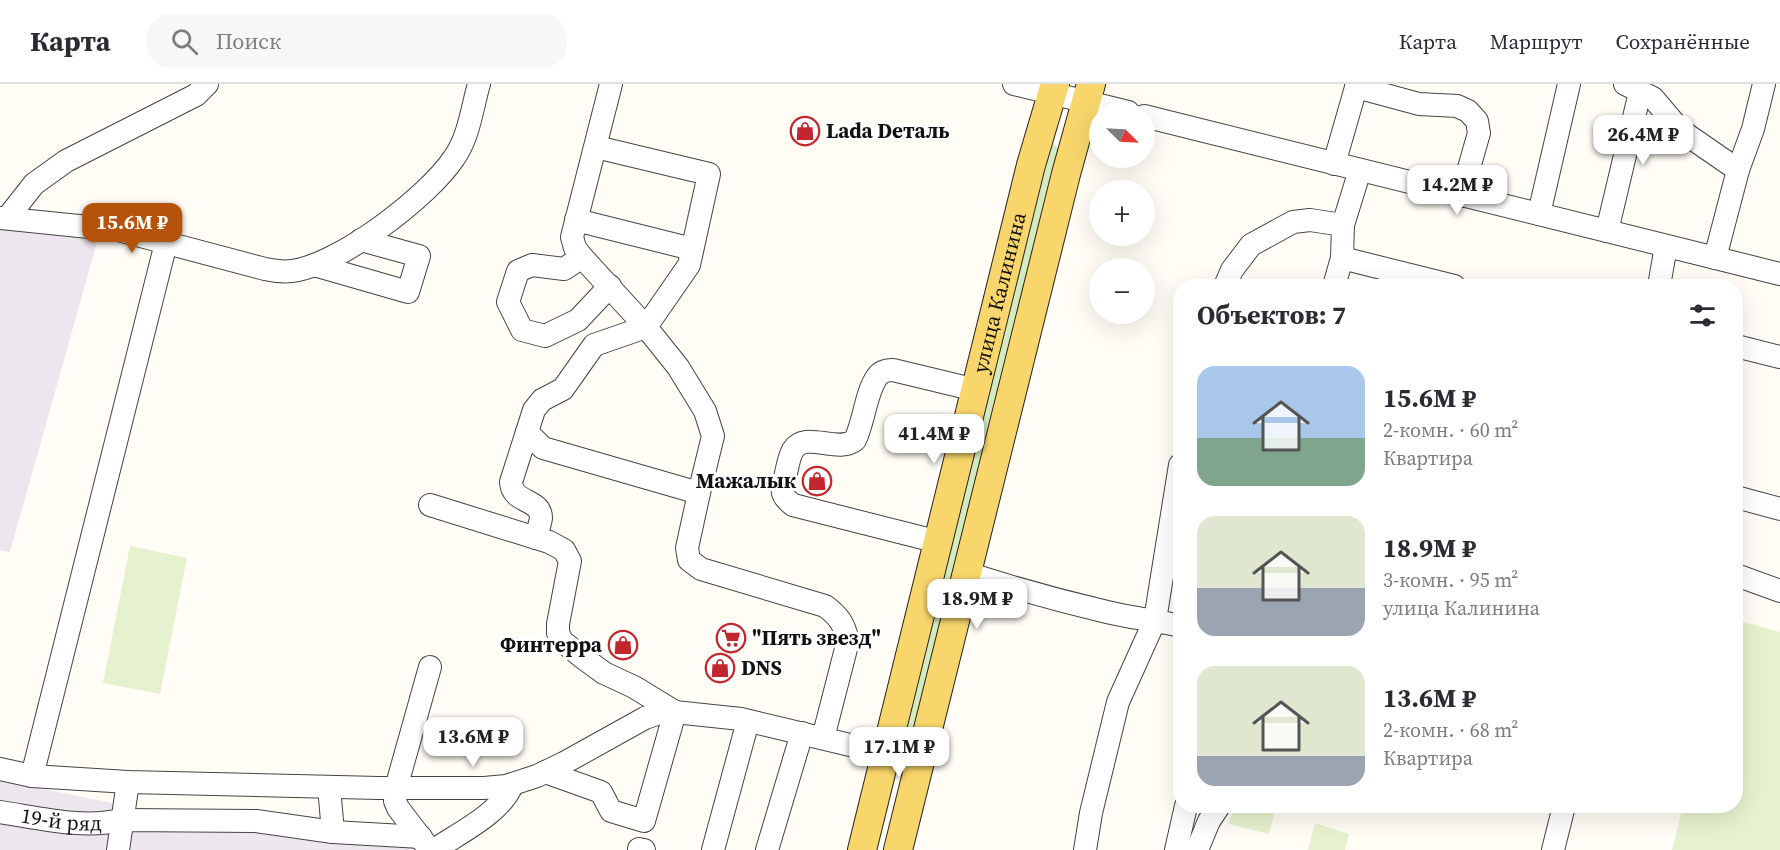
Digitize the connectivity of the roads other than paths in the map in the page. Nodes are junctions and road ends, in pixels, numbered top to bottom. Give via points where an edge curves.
1 (207, 84) edge
2 (479, 84) edge
3 (611, 84) edge
4 (1014, 84) edge
5 (1569, 84) edge
6 (1764, 84) edge
7 (1357, 85) edge
8 (1632, 88) edge
9 (1054, 89) edge
10 (1088, 93) edge
11 (1107, 102) edge
12 (1155, 119) edge
13 (596, 147) junction
14 (1334, 164) junction
15 (1360, 170) junction
16 (1738, 170) junction
17 (1461, 196) junction
18 (1539, 214) junction
19 (4, 218) edge
20 (576, 220) junction
21 (1343, 225) junction
22 (1607, 231) junction
23 (361, 240) junction
24 (166, 243) junction
25 (1666, 246) junction
26 (692, 249) junction
27 (582, 257) junction
28 (1342, 258) junction
29 (1715, 258) junction
30 (314, 265) junction
31 (1780, 274) edge
32 (1228, 279) edge
33 (1336, 279) edge
34 (1426, 279) edge
35 (1660, 279) edge
36 (610, 286) junction
37 (578, 320) junction
38 (646, 327) junction
39 (594, 345) junction
40 (1743, 348) edge
41 (1780, 357) edge
42 (976, 390) junction
43 (527, 432) junction
44 (699, 493) junction
45 (1743, 498) edge
46 (430, 505) dead end
47 (1173, 508) edge
48 (1780, 509) edge
49 (536, 538) junction
50 (939, 542) junction
51 (968, 573) junction
52 (1743, 578) edge
53 (1780, 591) edge
54 (1155, 620) junction
55 (1173, 624) edge
56 (430, 667) dead end
57 (675, 712) junction
58 (748, 721) junction
59 (813, 736) junction
60 (886, 754) junction
61 (921, 762) junction
62 (0, 769) edge
63 (546, 772) junction
64 (32, 776) junction
65 (128, 783) junction
66 (512, 784) junction
67 (329, 787) junction
68 (396, 788) junction
69 (0, 812) edge
70 (1184, 813) edge
71 (1214, 813) edge
72 (1562, 813) edge
73 (122, 819) junction
74 (333, 832) junction
75 (428, 846) edge
76 (118, 850) edge
77 (714, 850) edge
78 (767, 850) edge
79 (862, 850) edge
80 (898, 850) edge
81 (1085, 850) edge
82 (1176, 850) edge
83 (1197, 850) edge
84 (1553, 850) edge

1 - 19 street via 196,95 66,161 34,184
2 - 23 street via 455,157 409,206
3 - 13 street
4 - 9 street
5 - 18 street
6 - 16 street
7 - 14 street
7 - 17 street via 1419,104 1457,106 1468,111 1479,133
8 - 16 street via 1653,98 1680,130
8 - 22 street
9 - 10 street
9 - 42 main road, улица Калинина via 1031,165
10 - 11 street
10 - 51 main road, улица Калинина
12 - 14 street
13 - 20 street
13 - 26 street via 709,174
14 - 15 street
15 - 17 street
15 - 21 street
16 - 29 street
17 - 18 street
18 - 22 street
19 - 24 street via 118,230
20 - 26 street
20 - 27 street via 572,237
21 - 28 street
21 - 32 street via 1310,220 1293,222 1251,244
22 - 25 street
23 - 30 street
23 - 30 street via 419,256 408,292
24 - 30 street via 265,269 291,272
24 - 64 street
25 - 29 street
25 - 35 street
26 - 38 street via 689,265
27 - 36 street
27 - 37 street via 564,269 532,266 518,271 508,302 522,330 545,336
28 - 33 street
28 - 34 street
29 - 31 street
36 - 37 street
36 - 38 street
37 - 39 street
38 - 39 street
38 - 44 street via 678,367 705,411 713,436
39 - 43 street via 563,389 542,400 534,410
40 - 41 street
42 - 50 main road, улица Калинина
42 - 50 street via 885,370 873,384 855,440 843,446 800,443 793,449 782,489 784,499 793,505
43 - 44 street via 543,448
43 - 49 street via 511,482 516,495 538,508 541,517
44 - 59 street via 687,548 689,560 701,568 825,606 838,615 845,627 848,641
45 - 48 street
46 - 49 street
47 - 54 street
49 - 57 street via 564,550 570,561 558,624 562,641 604,673
50 - 60 main road, улица Калинина
51 - 54 street via 1016,589
51 - 61 main road, улица Калинина
52 - 53 street
54 - 55 street
54 - 81 street via 1118,702
56 - 68 street
57 - 58 street
57 - 63 street via 645,718
57 - 63 street via 644,821 611,811 601,792
58 - 59 street
58 - 77 street
59 - 60 street
59 - 78 street
60 - 61 street
60 - 79 main road, улица Калинина
61 - 80 main road, улица Калинина
62 - 64 street
63 - 66 street
64 - 65 street
65 - 67 street
65 - 73 street
66 - 68 street via 484,788
66 - 75 street via 494,810
67 - 68 street
67 - 74 street
68 - 75 street via 398,808
69 - 73 street, 19-й ряд via 86,824
70 - 82 street
71 - 83 street
72 - 84 street
73 - 74 street, 19-й ряд via 255,821
73 - 76 street
74 - 75 street, 19-й ряд

